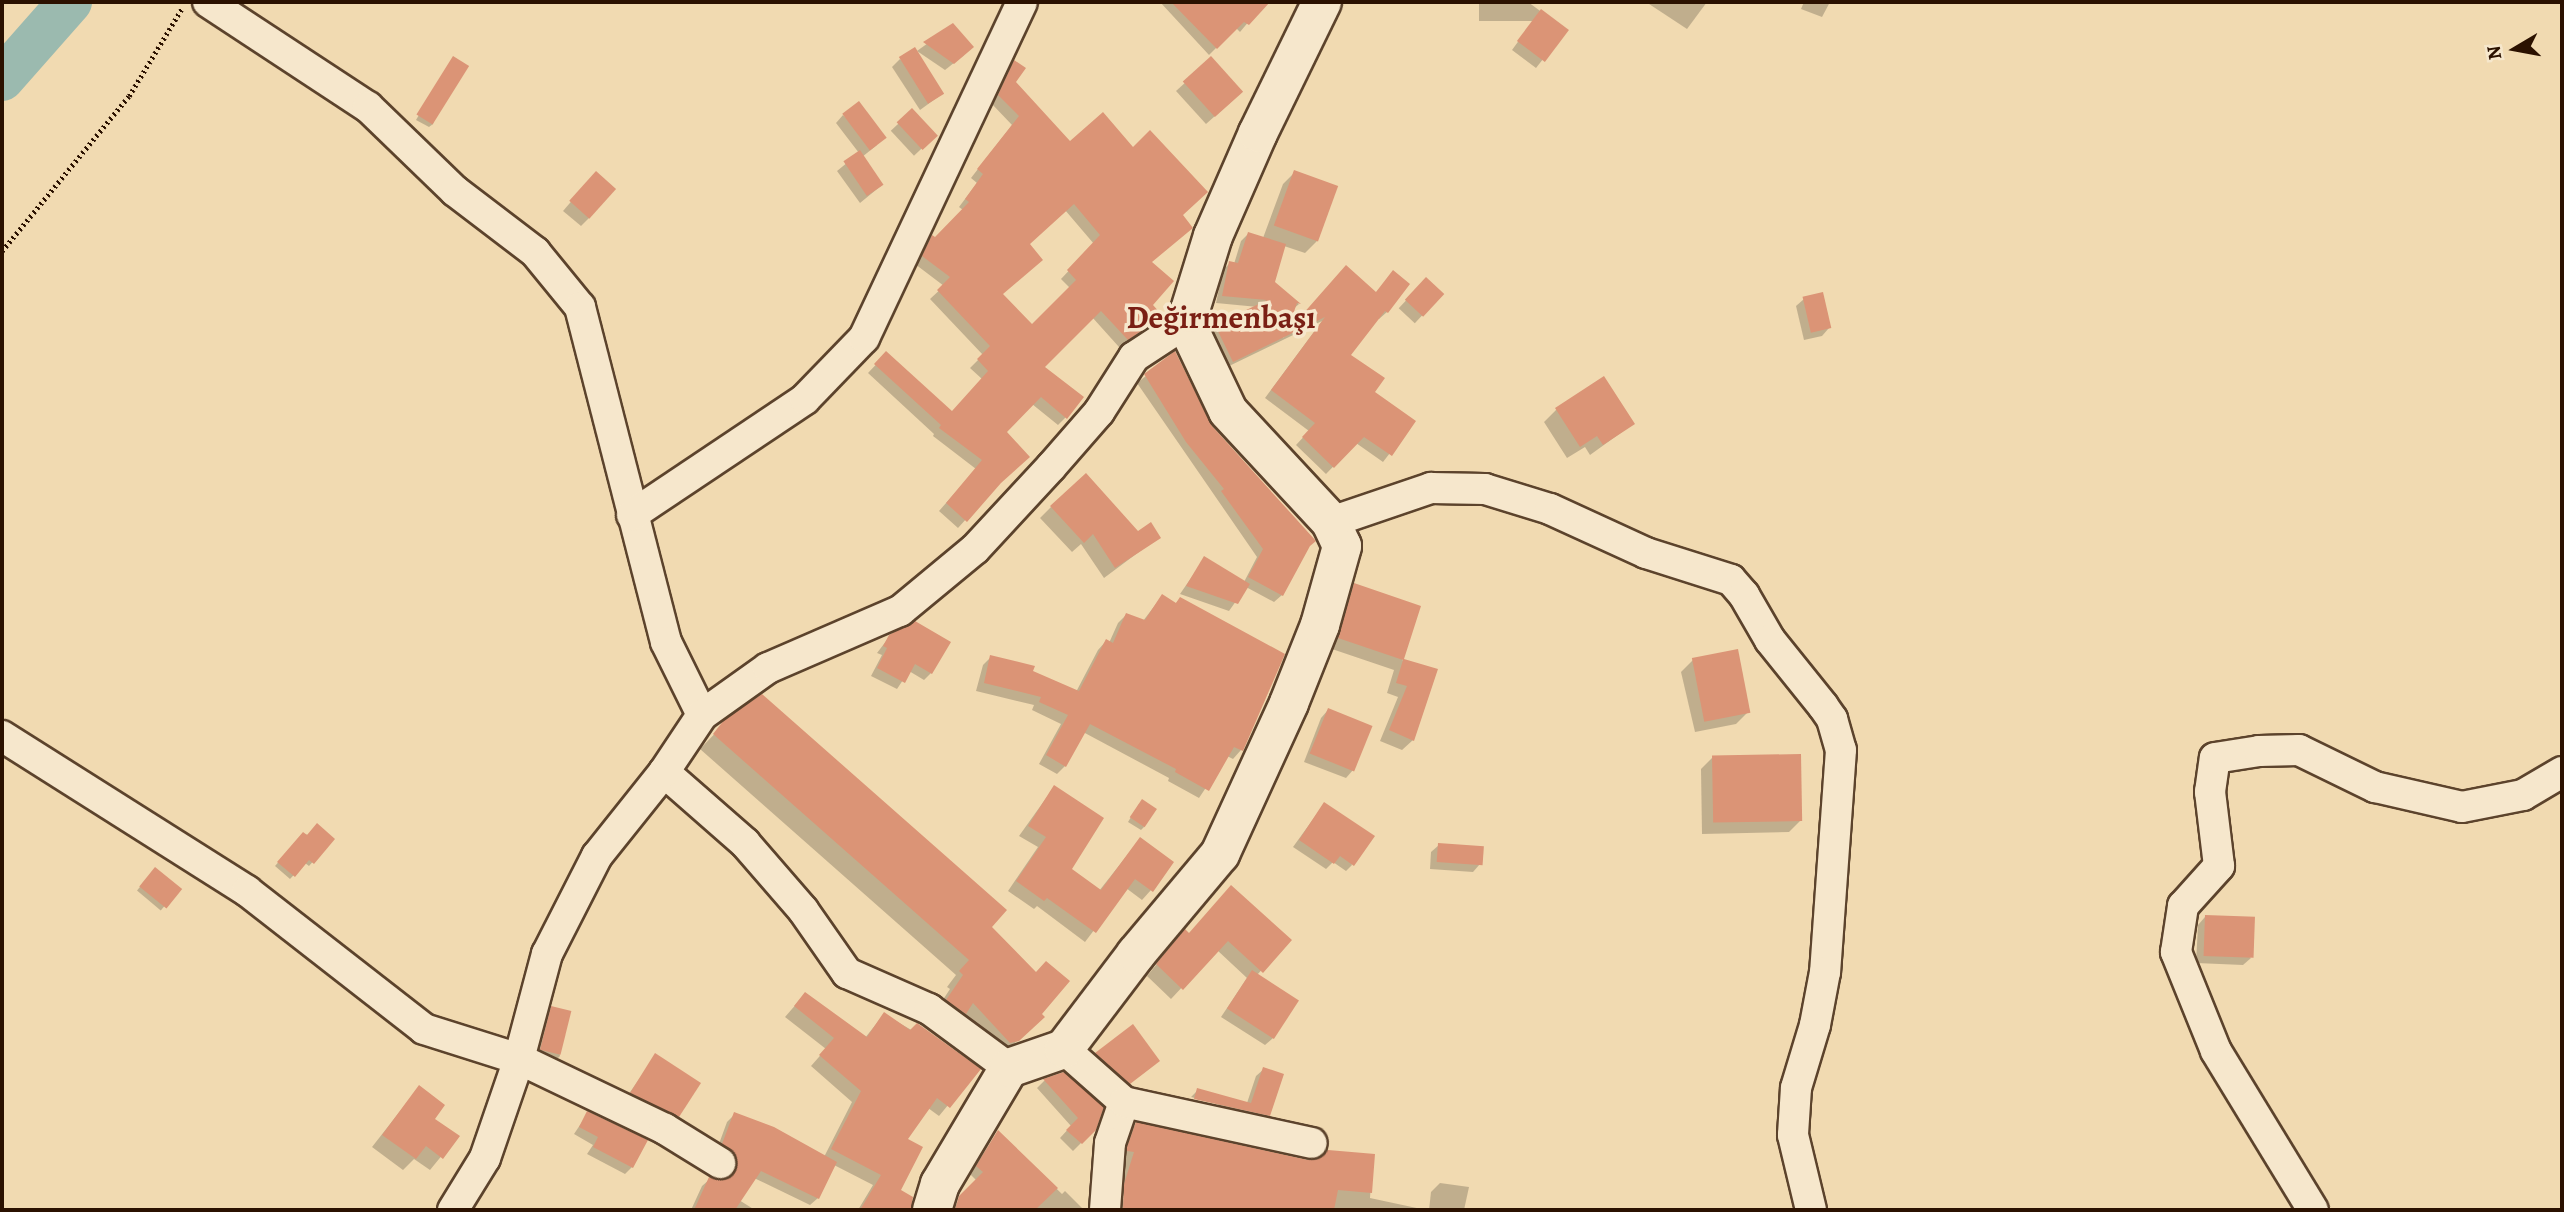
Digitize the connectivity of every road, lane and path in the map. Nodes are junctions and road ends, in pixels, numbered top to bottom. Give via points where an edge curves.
1 (185, 2) edge
2 (208, 2) edge
3 (1022, 2) edge
4 (1322, 2) edge
5 (2, 251) edge
6 (1186, 323) junction
7 (632, 515) junction
8 (1331, 522) junction
9 (702, 715) junction
10 (2, 736) edge
11 (664, 772) junction
12 (2562, 772) edge
13 (1064, 1049) junction
14 (519, 1059) junction
15 (1009, 1068) junction
16 (1124, 1102) junction
17 (1312, 1143) dead end
18 (720, 1163) dead end
19 (453, 1210) edge
20 (932, 1210) edge
21 (1105, 1210) edge
22 (1811, 1210) edge
23 (2314, 1210) edge

1 - 5 path via 128,96
2 - 7 street via 368,107 455,191 535,253 580,307
3 - 7 street via 864,338 805,399
4 - 6 street via 1213,236
6 - 8 street via 1228,411
6 - 9 street via 1134,356 1099,412 1051,467 975,549 900,611 768,668
7 - 9 street via 666,642
8 - 13 street via 1342,545 1320,625 1220,854
8 - 22 street via 1432,488 1485,489 1550,509 1646,553 1731,580 1770,640 1823,706 1838,735 1840,764 1825,972 1796,1088 1793,1135
9 - 11 street
10 - 14 street via 247,891 424,1029
11 - 14 street via 597,856 547,954
11 - 15 street via 745,843 803,910 847,973 929,1009
12 - 23 street via 2523,795 2462,807 2375,788 2299,750 2215,758 2210,792 2219,866 2183,906 2176,953 2216,1051
13 - 15 street
13 - 16 street
14 - 18 street via 665,1129
14 - 19 street via 485,1158
15 - 20 street via 940,1184
16 - 17 street
16 - 21 street via 1110,1143

